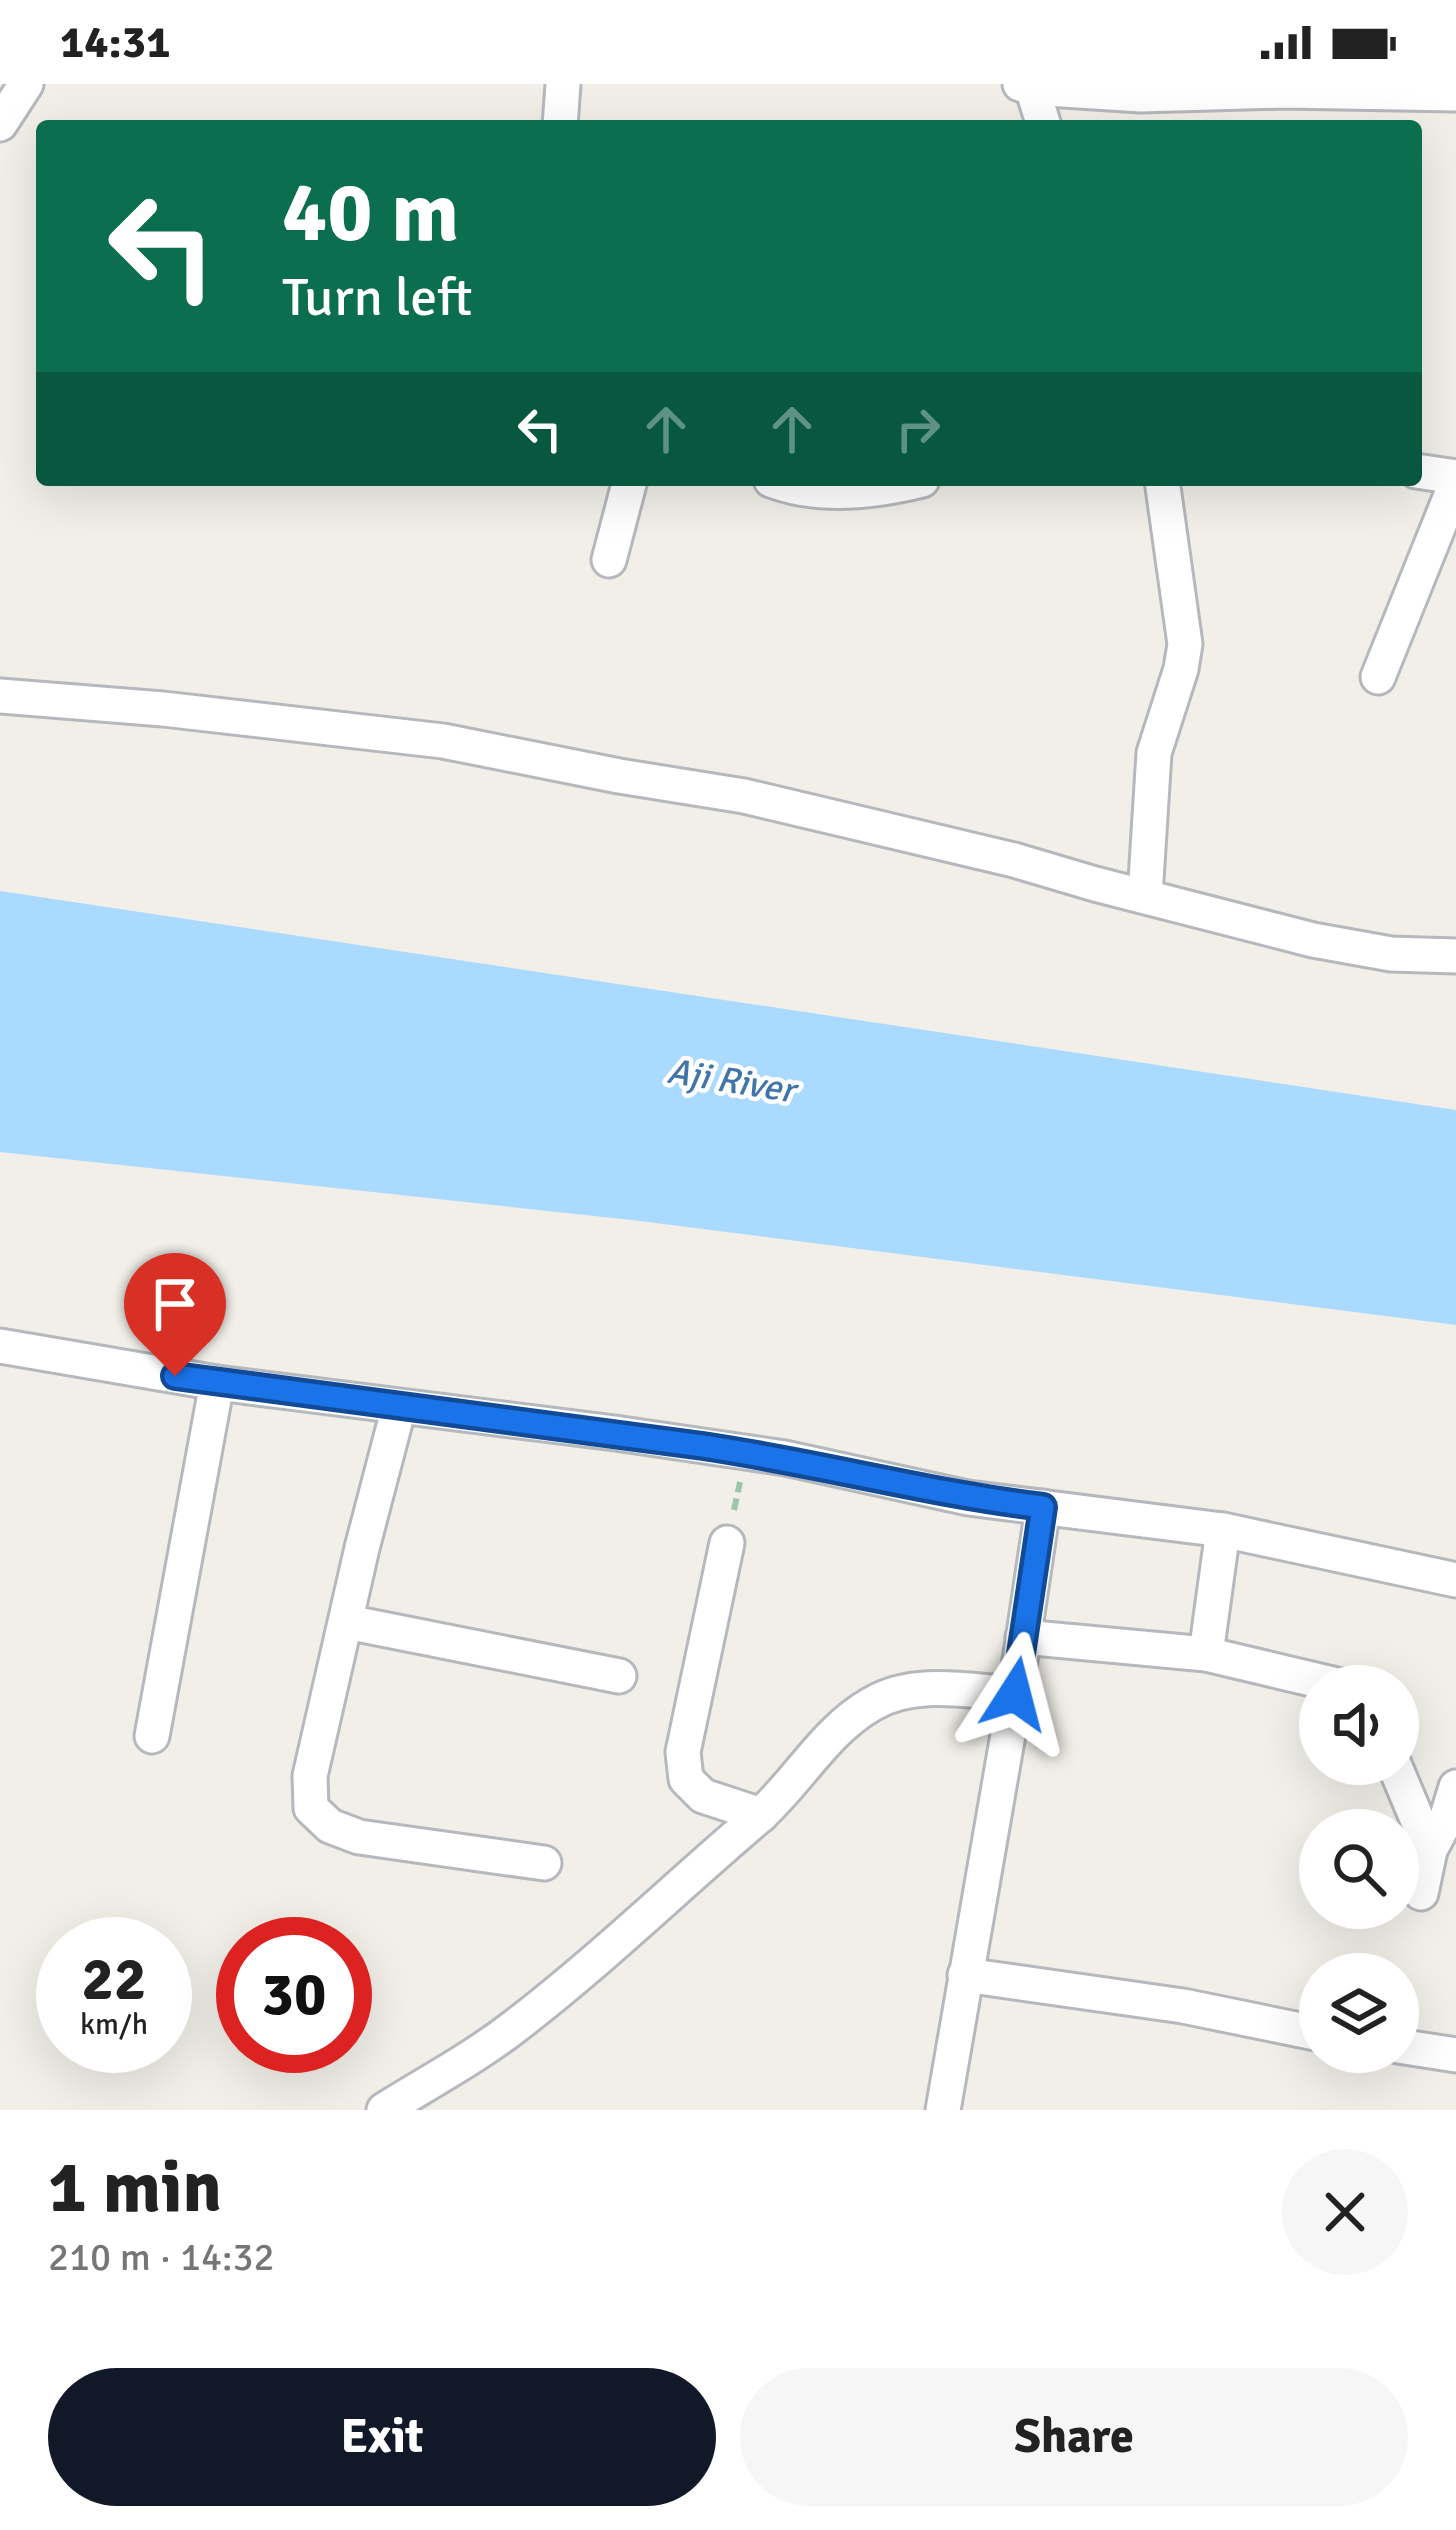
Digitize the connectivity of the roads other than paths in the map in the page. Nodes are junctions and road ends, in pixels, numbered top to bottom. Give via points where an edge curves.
1 (26, 84) edge
2 (563, 84) edge
3 (1027, 85) edge
4 (1456, 94) edge
5 (560, 120) edge
6 (1042, 120) edge
7 (0, 124) edge
8 (1422, 472) edge
9 (1456, 480) edge
10 (628, 486) edge
11 (786, 486) edge
12 (899, 486) edge
13 (1163, 486) edge
14 (609, 560) dead end
15 (1378, 677) dead end
16 (0, 696) edge
17 (1145, 896) junction
18 (1456, 956) edge
19 (0, 1346) edge
20 (217, 1383) junction
21 (399, 1407) junction
22 (1043, 1507) junction
23 (1223, 1530) junction
24 (727, 1543) road end
25 (1456, 1580) edge
26 (346, 1622) junction
27 (1023, 1637) junction
28 (1206, 1654) junction
29 (1299, 1675) edge
30 (619, 1676) dead end
31 (1015, 1694) junction
32 (152, 1736) dead end
33 (1403, 1785) edge
34 (1456, 1786) edge
35 (761, 1815) junction
36 (1430, 1850) junction
37 (544, 1863) dead end
38 (1421, 1893) dead end
39 (965, 1975) junction
40 (1299, 2030) edge
41 (1419, 2049) edge
42 (1456, 2055) edge
43 (384, 2110) edge
44 (943, 2110) edge

1 - 7 street
2 - 5 street
3 - 4 street via 1141,95
3 - 6 street
8 - 9 street
9 - 15 street
10 - 14 street
11 - 12 street
13 - 17 street via 1185,644 1154,753
16 - 17 street via 443,741 744,796
17 - 18 street via 1312,940
19 - 20 street
20 - 21 street
20 - 32 street
21 - 22 street via 746,1452
21 - 26 street
22 - 23 street
22 - 27 street
23 - 25 street
23 - 28 street
24 - 35 street via 682,1752 686,1779 703,1796
26 - 30 street
26 - 37 street via 310,1775 311,1808 359,1837
27 - 28 street
27 - 31 street
28 - 29 street
31 - 35 street via 909,1689 872,1704
31 - 39 street
33 - 36 street
34 - 36 street
35 - 43 street via 512,2029
36 - 38 street
39 - 40 street
39 - 44 street
41 - 42 street

